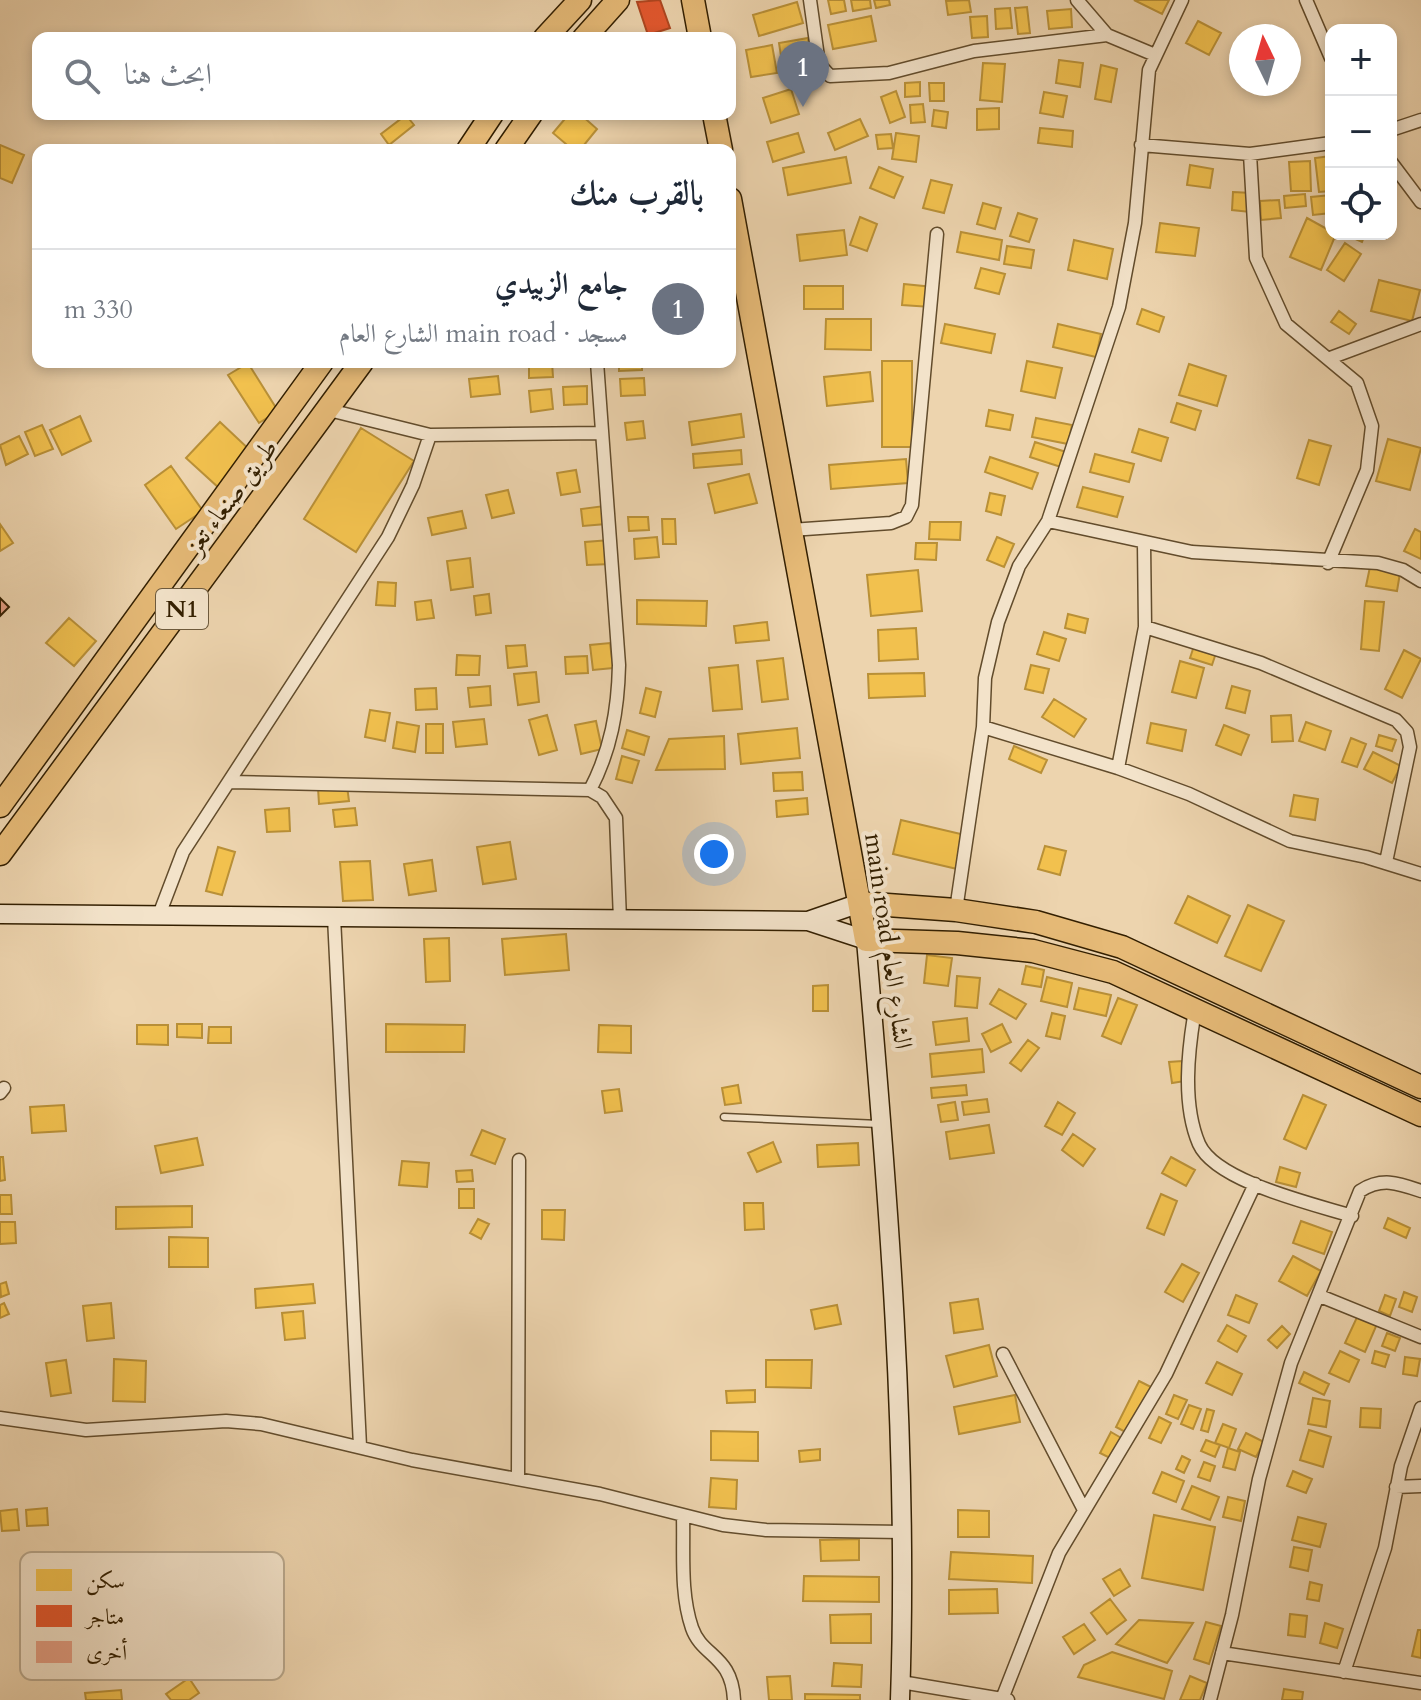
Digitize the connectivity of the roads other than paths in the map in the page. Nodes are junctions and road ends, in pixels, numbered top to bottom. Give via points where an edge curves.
1 (580, 0) edge
2 (618, 0) edge
3 (693, 0) edge
4 (810, 0) edge
5 (1077, 0) edge
6 (1182, 0) edge
7 (1306, 0) edge
8 (551, 32) edge
9 (589, 32) edge
10 (699, 32) edge
11 (1107, 35) junction
12 (1325, 44) edge
13 (1155, 55) junction
14 (488, 120) edge
15 (527, 120) edge
16 (715, 120) edge
17 (1421, 120) edge
18 (1397, 128) edge
19 (472, 144) edge
20 (510, 144) edge
21 (720, 144) edge
22 (1325, 144) edge
23 (1141, 145) junction
24 (1250, 154) junction
25 (1396, 168) edge
26 (1421, 202) edge
27 (736, 232) edge
28 (937, 234) dead end
29 (1421, 324) edge
30 (1330, 358) junction
31 (318, 368) edge
32 (358, 368) edge
33 (597, 368) edge
34 (329, 410) junction
35 (601, 433) junction
36 (430, 435) junction
37 (1048, 521) junction
38 (791, 530) junction
39 (1144, 543) junction
40 (1328, 563) junction
41 (1421, 581) edge
42 (1145, 627) junction
43 (983, 727) junction
44 (1118, 768) junction
45 (230, 782) junction
46 (590, 790) junction
47 (0, 806) edge
48 (0, 854) edge
49 (1386, 862) junction
50 (1421, 874) edge
51 (860, 903) junction
52 (956, 910) junction
53 (0, 914) edge
54 (159, 915) junction
55 (334, 917) junction
56 (620, 920) junction
57 (808, 921) junction
58 (866, 940) junction
59 (1122, 947) junction
60 (1113, 972) junction
61 (1195, 1010) junction
62 (1338, 1049) junction
63 (1330, 1072) junction
64 (1421, 1087) edge
65 (1421, 1115) edge
66 (724, 1117) dead end
67 (882, 1124) junction
68 (519, 1160) dead end
69 (1255, 1184) junction
70 (1421, 1191) edge
71 (1352, 1216) junction
72 (1320, 1296) junction
73 (1421, 1337) edge
74 (1003, 1354) dead end
75 (1421, 1408) edge
76 (0, 1418) edge
77 (360, 1446) junction
78 (518, 1477) junction
79 (1421, 1486) edge
80 (1396, 1487) junction
81 (1083, 1508) junction
82 (683, 1516) junction
83 (903, 1532) junction
84 (1222, 1653) junction
85 (1344, 1672) junction
86 (1421, 1683) edge
87 (901, 1691) edge
88 (1006, 1699) edge
89 (734, 1700) edge
90 (1210, 1700) edge

1 - 8 highway
2 - 9 highway
3 - 10 highway
4 - 11 street via 819,64 830,76 889,73 974,51
5 - 11 street
6 - 13 street
7 - 12 street
11 - 13 street
13 - 23 street
14 - 19 highway
15 - 20 highway
16 - 21 highway
17 - 18 street
22 - 24 street
23 - 24 street
23 - 37 street via 1135,223 1119,307
24 - 30 street via 1256,258 1286,324
25 - 26 street
27 - 38 highway, main road الشارع العام
28 - 38 street via 912,505 906,517 891,523
29 - 30 street
30 - 40 street via 1357,383 1372,426 1367,470
31 - 47 highway, طريق صنعاء تعز / N1
32 - 34 highway, طريق صنعاء تعز / N1
33 - 35 street
34 - 36 street
34 - 48 highway, طريق صنعاء تعز / N1
35 - 36 street
35 - 46 street via 618,710 605,762
36 - 45 street via 388,537
37 - 39 street
37 - 43 street via 1019,566 998,622 985,678
38 - 51 highway, main road الشارع العام
39 - 40 street
39 - 42 street
40 - 41 street via 1378,563
42 - 44 street
42 - 49 street via 1261,663 1396,720 1407,732 1410,747
43 - 44 street
43 - 52 street
44 - 49 street via 1290,841
45 - 46 street
45 - 54 street via 183,852
46 - 56 street via 602,797 616,818
49 - 50 street
51 - 52 highway
51 - 57 main road
51 - 58 highway, main road الشارع العام
52 - 59 highway via 1036,922
53 - 54 main road
54 - 55 main road
55 - 56 main road
55 - 77 street
56 - 57 main road
57 - 58 main road
58 - 60 highway via 1033,951
58 - 67 main road, main road الشارع العام
59 - 60 highway
59 - 62 highway
60 - 61 highway
61 - 63 highway
61 - 69 street via 1189,1102 1200,1146 1223,1169
62 - 63 highway
62 - 64 highway
63 - 65 highway
66 - 67 lane
67 - 83 main road, main road الشارع العام
68 - 78 street
69 - 71 street
69 - 81 street via 1166,1374
70 - 71 street via 1394,1182 1374,1183 1360,1191
71 - 72 street
72 - 73 street
72 - 84 street via 1291,1363 1259,1479
74 - 81 street
75 - 80 street
76 - 77 street via 86,1430 238,1422
77 - 78 street
78 - 82 street
79 - 80 street
80 - 85 street via 1385,1548
81 - 88 street via 1059,1553
82 - 83 street via 766,1530
82 - 89 street via 685,1604 693,1632 723,1662
83 - 87 main road, main road الشارع العام
84 - 85 street
84 - 90 street
85 - 86 street
87 - 88 street

